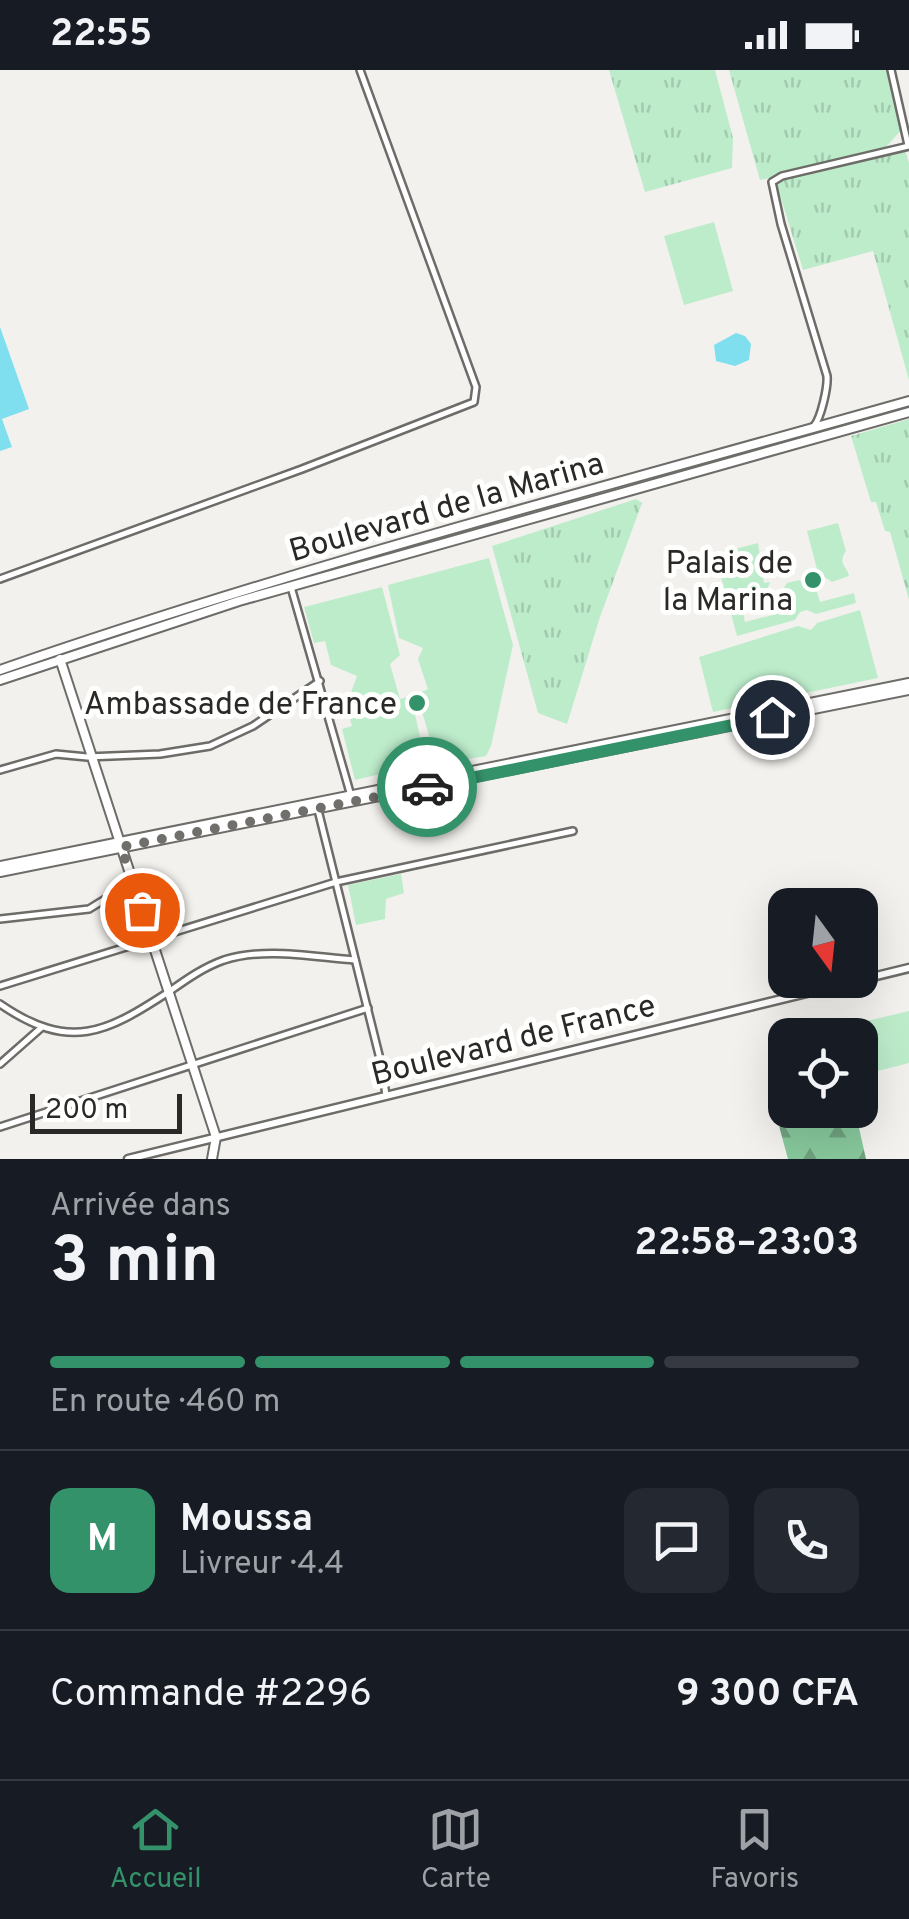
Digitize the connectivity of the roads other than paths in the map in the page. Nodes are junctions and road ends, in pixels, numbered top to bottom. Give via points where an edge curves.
1 (360, 70) edge
2 (891, 70) edge
3 (909, 147) edge
4 (909, 402) edge
5 (909, 412) edge
6 (807, 430) junction
7 (680, 472) junction
8 (655, 478) junction
9 (0, 578) edge
10 (290, 586) junction
11 (58, 655) junction
12 (0, 670) edge
13 (0, 680) edge
14 (320, 681) junction
15 (909, 687) edge
16 (605, 747) junction
17 (92, 757) junction
18 (0, 770) edge
19 (351, 796) junction
20 (317, 806) junction
21 (573, 831) dead end
22 (120, 844) junction
23 (0, 869) edge
24 (133, 882) junction
25 (336, 882) junction
26 (0, 919) edge
27 (151, 937) junction
28 (356, 960) junction
29 (909, 968) edge
30 (0, 986) edge
31 (168, 992) junction
32 (0, 1004) edge
33 (368, 1008) junction
34 (42, 1028) junction
35 (0, 1064) edge
36 (193, 1065) junction
37 (386, 1095) junction
38 (0, 1127) edge
39 (216, 1137) junction
40 (128, 1159) edge
41 (212, 1159) edge

1 - 9 street via 476,387 474,402
2 - 3 street
3 - 6 street via 772,182 827,376 820,418
4 - 6 main road, Boulevard de la Marina
5 - 7 main road, Boulevard de la Marina
6 - 7 main road, Boulevard de la Marina
7 - 8 main road, Boulevard de la Marina
8 - 10 main road, Boulevard de la Marina
8 - 11 main road, Boulevard de la Marina via 343,560
10 - 11 main road, Boulevard de la Marina
10 - 14 street
11 - 12 main road, Boulevard de la Marina
11 - 13 main road, Boulevard de la Marina
11 - 17 main road
14 - 17 street via 219,743
14 - 19 street
15 - 16 main road
16 - 19 main road
16 - 20 main road
17 - 18 street via 56,754
17 - 22 main road
19 - 20 main road
20 - 22 main road
20 - 25 street
21 - 25 street
22 - 23 main road
22 - 24 main road
24 - 26 street via 89,909
24 - 27 main road
25 - 27 street
25 - 28 street
27 - 30 street
27 - 31 main road
28 - 31 street via 240,956
28 - 33 street
29 - 37 street, Boulevard de France
31 - 34 street via 105,1029
31 - 36 main road
32 - 34 street
33 - 36 street
33 - 37 street
34 - 35 street
36 - 38 street
36 - 39 main road
37 - 39 street, Boulevard de France
39 - 40 street, Boulevard de France
39 - 41 main road

